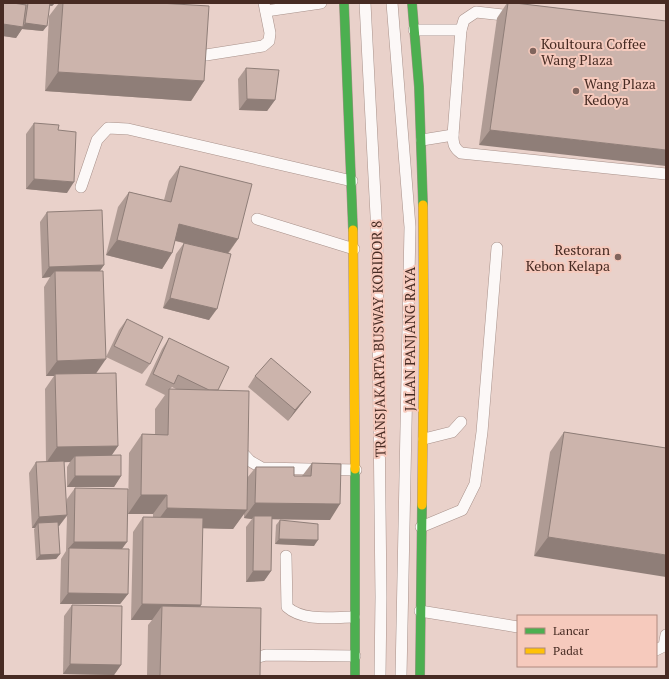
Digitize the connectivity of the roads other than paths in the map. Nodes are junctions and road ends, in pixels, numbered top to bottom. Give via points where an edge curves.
1 (321, 3) edge
2 (344, 3) edge
3 (365, 3) edge
4 (392, 3) edge
5 (412, 3) edge
6 (265, 7) edge
7 (524, 18) edge
8 (414, 30) junction
9 (461, 30) junction
10 (206, 55) edge
11 (453, 135) junction
12 (422, 140) junction
13 (666, 174) edge
14 (352, 181) junction
15 (81, 187) dead end
16 (257, 220) dead end
17 (497, 248) dead end
18 (354, 249) junction
19 (461, 422) dead end
20 (424, 439) junction
21 (236, 446) edge
22 (356, 470) junction
23 (421, 527) junction
24 (286, 556) dead end
25 (420, 611) junction
26 (354, 617) junction
27 (517, 627) edge
28 (666, 635) edge
29 (657, 650) edge
30 (355, 656) junction
31 (250, 676) edge
32 (355, 676) edge
33 (380, 676) edge
34 (401, 676) edge
35 (420, 676) edge

1 - 6 lane
2 - 14 main road
3 - 33 lane, TRANSJAKARTA BUSWAY KORIDOR 8 via 377,235
4 - 34 lane, TRANSJAKARTA BUSWAY KORIDOR 8 via 410,227
5 - 8 main road, JALAN PANJANG RAYA
6 - 10 lane via 269,41 263,46
7 - 9 lane via 476,12 464,20
8 - 9 lane
8 - 12 main road, JALAN PANJANG RAYA
9 - 11 lane
11 - 12 lane
11 - 13 lane via 453,145 461,153
12 - 20 main road, JALAN PANJANG RAYA
14 - 15 lane via 128,129 108,128 97,140
14 - 18 main road
16 - 18 lane
17 - 23 lane via 482,432 475,484 462,510
18 - 22 main road
19 - 20 lane via 452,432
20 - 23 main road, JALAN PANJANG RAYA
21 - 22 lane via 250,461 262,468
22 - 26 main road
23 - 25 main road, JALAN PANJANG RAYA
24 - 26 lane via 287,607 295,614 307,616
25 - 27 lane
25 - 35 main road, JALAN PANJANG RAYA
26 - 30 main road
28 - 29 lane via 664,646
30 - 31 lane via 266,655 255,658 250,667
30 - 32 main road

